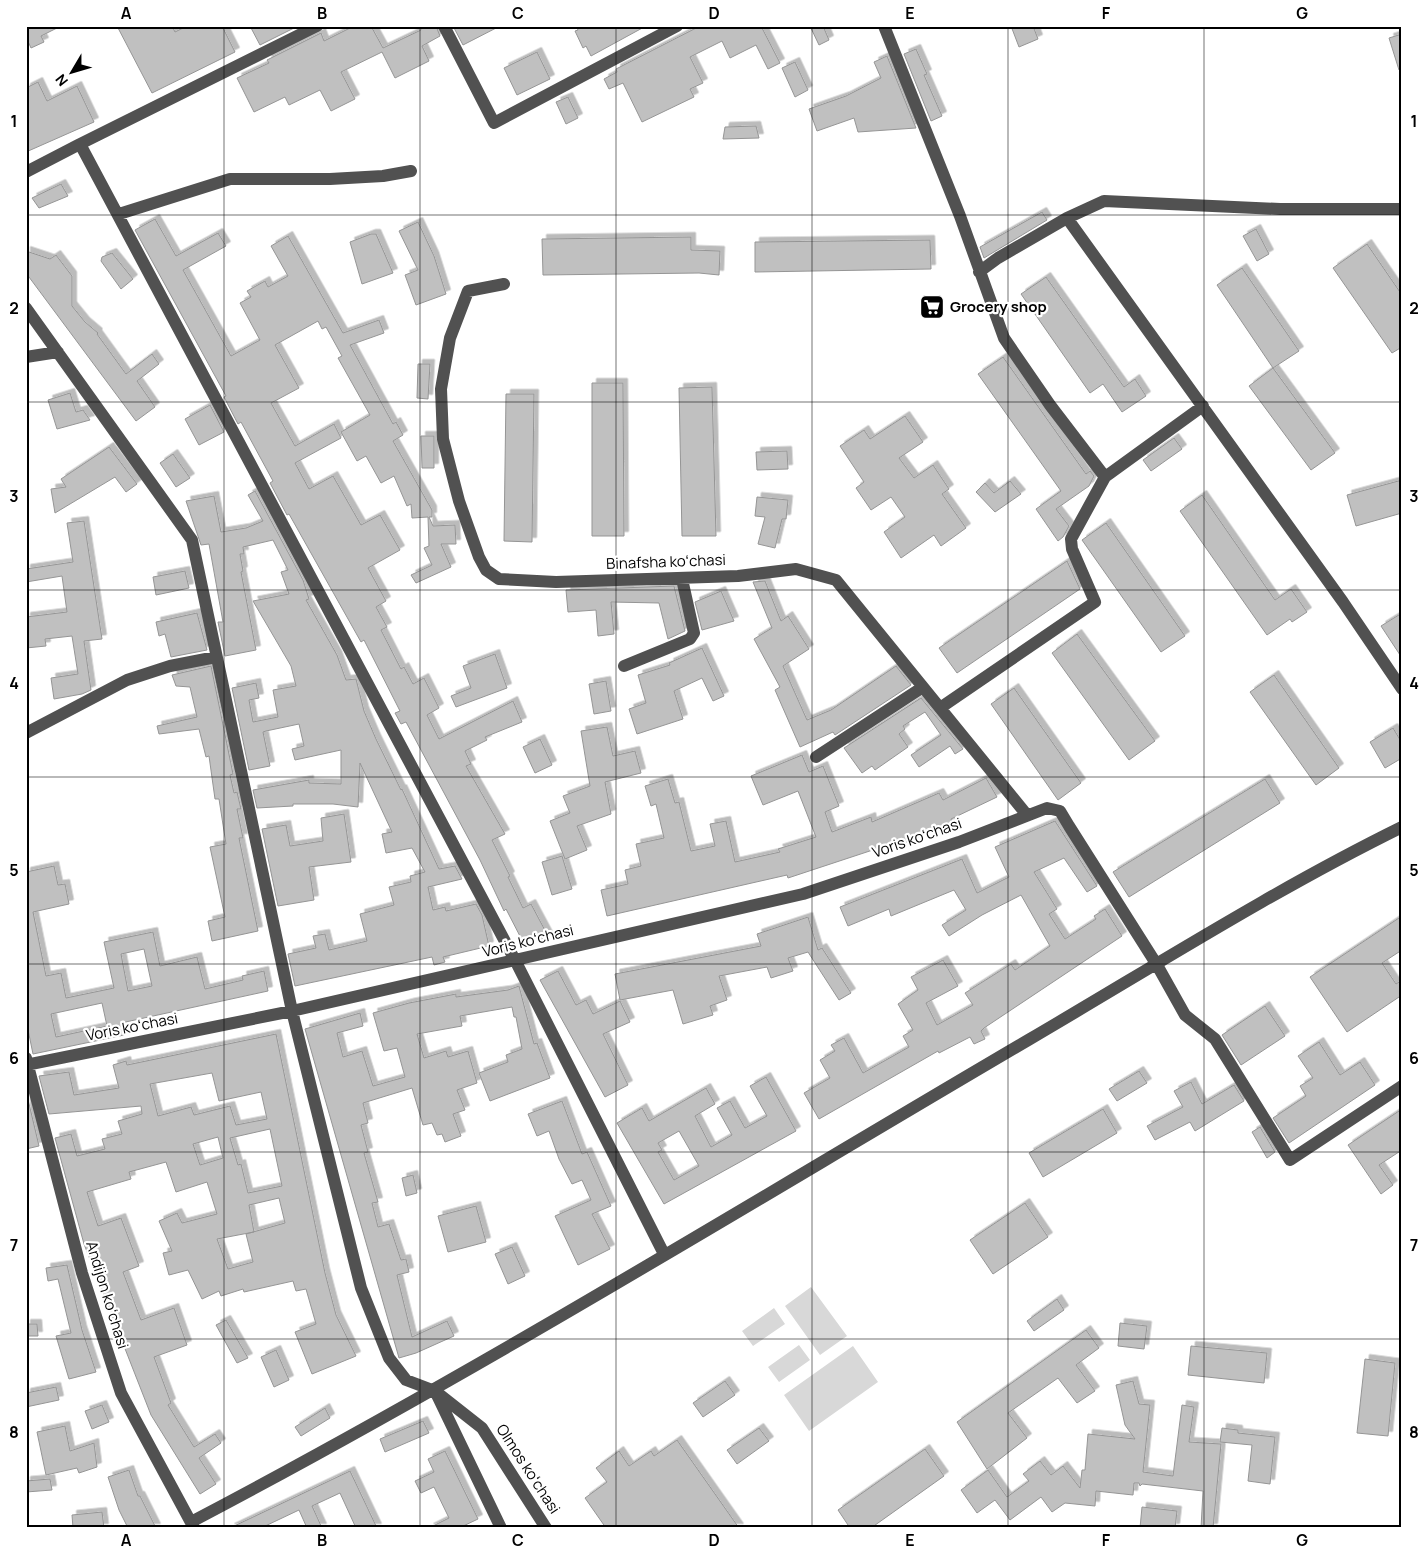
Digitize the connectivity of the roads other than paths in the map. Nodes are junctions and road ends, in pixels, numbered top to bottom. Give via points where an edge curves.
1 (317, 26) edge
2 (444, 26) edge
3 (677, 26) edge
4 (884, 26) edge
5 (80, 144) junction
6 (410, 171) dead end
7 (26, 172) edge
8 (1402, 209) edge
9 (119, 214) junction
10 (1067, 218) junction
11 (979, 272) junction
12 (504, 284) dead end
13 (26, 308) edge
14 (58, 352) junction
15 (26, 357) edge
16 (1204, 406) junction
17 (1105, 477) junction
18 (682, 578) junction
19 (216, 656) junction
20 (624, 666) dead end
21 (923, 687) junction
22 (1402, 689) edge
23 (940, 708) junction
24 (26, 732) edge
25 (816, 757) dead end
26 (1028, 815) junction
27 (1402, 827) edge
28 (516, 962) junction
29 (1157, 965) junction
30 (292, 1012) junction
31 (27, 1062) edge
32 (1402, 1086) edge
33 (664, 1254) junction
34 (435, 1391) junction
35 (192, 1525) edge
36 (501, 1528) edge
37 (546, 1528) edge

1 - 5 street
2 - 3 street via 494,123
4 - 11 street
5 - 7 street
5 - 9 street
6 - 9 street via 330,179 230,180
8 - 10 street via 1104,201
9 - 28 street
10 - 11 street
10 - 16 street
11 - 17 street via 1004,338
12 - 18 street, Binafsha koʻchasi via 468,291 450,338 442,381 443,439 459,501 486,570 499,579 556,582
13 - 14 street, Olmos koʻchasi
14 - 15 street
14 - 19 street, Olmos koʻchasi via 192,540
16 - 17 street
16 - 22 street
17 - 23 street via 1071,539 1072,549 1095,602
18 - 20 street via 694,633 690,639
18 - 21 street, Binafsha koʻchasi via 796,569 836,580
19 - 24 street via 127,680
19 - 30 street, Olmos koʻchasi
21 - 23 street, Binafsha koʻchasi
21 - 25 street
23 - 26 street, Binafsha koʻchasi
26 - 28 street, Voris koʻchasi via 959,842 803,894 606,938
26 - 29 street, Voris koʻchasi via 1047,808 1060,811
27 - 29 street via 1352,852
28 - 30 street, Voris koʻchasi
28 - 33 street
29 - 32 street, Voris koʻchasi via 1185,1015 1215,1039 1290,1160
29 - 33 street
30 - 31 street, Voris koʻchasi
30 - 34 street, Olmos koʻchasi via 361,1288 390,1358 406,1380
31 - 35 street, Andijon koʻchasi via 82,1274 121,1393
33 - 34 street
34 - 35 street
34 - 36 street
34 - 37 street, Olmos koʻchasi via 482,1428

